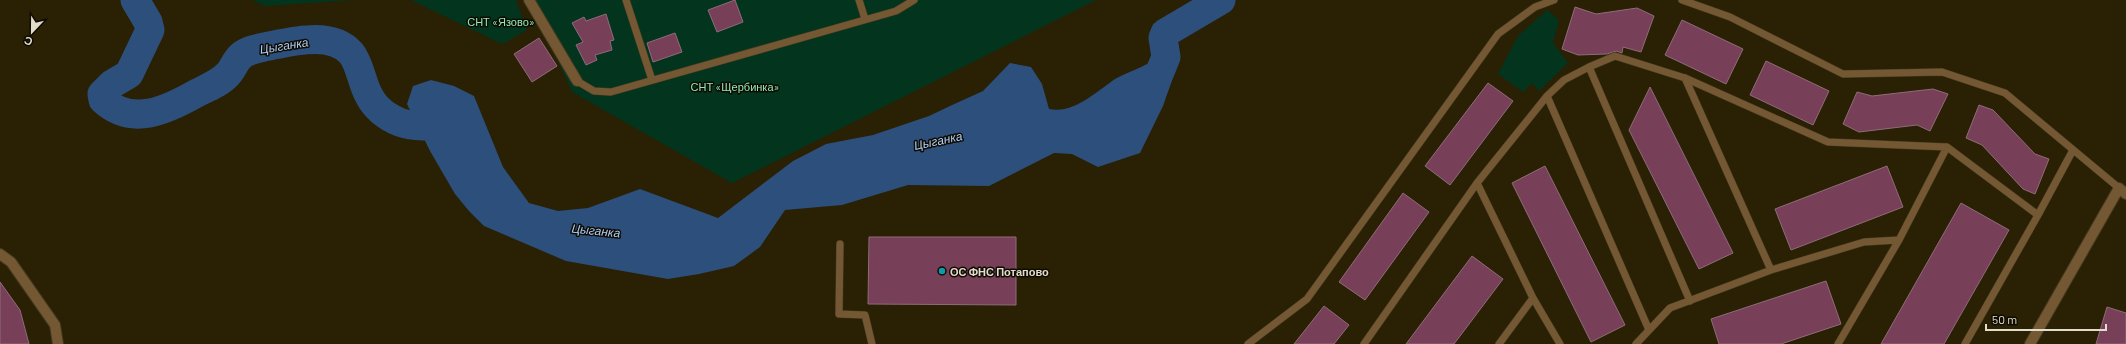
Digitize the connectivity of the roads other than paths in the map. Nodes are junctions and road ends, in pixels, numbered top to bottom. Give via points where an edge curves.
1 (529, 0) edge
2 (626, 0) edge
3 (859, 0) edge
4 (914, 0) edge
5 (1554, 0) edge
6 (1682, 0) edge
7 (865, 19) junction
8 (1589, 67) junction
9 (1685, 78) junction
10 (577, 80) joint
11 (652, 80) junction
12 (1547, 96) junction
13 (1947, 147) junction
14 (2073, 150) junction
15 (1477, 183) junction
16 (2123, 191) edge
17 (2038, 215) junction
18 (1900, 240) junction
19 (840, 244) dead end
20 (0, 254) edge
21 (1770, 270) junction
22 (1533, 298) junction
23 (1690, 301) junction
24 (1649, 330) junction
25 (58, 344) edge
26 (872, 344) edge
27 (1248, 344) edge
28 (1364, 344) edge
29 (1499, 344) edge
30 (1560, 344) edge
31 (1636, 344) edge
32 (1838, 344) edge
33 (1965, 344) edge
34 (2030, 344) edge

1 - 10 street
2 - 11 lane
3 - 7 lane
4 - 7 lane via 896,11
5 - 27 lane via 1535,7 1498,34 1307,300
6 - 14 lane via 1730,17 1843,74 1942,72 2005,93
7 - 11 lane
8 - 9 lane via 1615,56
8 - 12 lane via 1564,80
8 - 23 lane
9 - 13 lane via 1828,142
9 - 21 lane
10 - 11 lane via 594,91 611,92
12 - 15 lane
12 - 24 lane
13 - 17 lane
13 - 18 lane
14 - 16 lane
14 - 17 lane
15 - 22 lane
15 - 28 lane
16 - 34 street
17 - 33 lane
18 - 21 lane via 1864,242
18 - 32 lane
19 - 26 lane via 839,314 865,315
20 - 25 street via 11,262 55,326
21 - 23 lane
22 - 29 lane
22 - 30 lane
23 - 24 lane via 1670,308
24 - 31 lane

